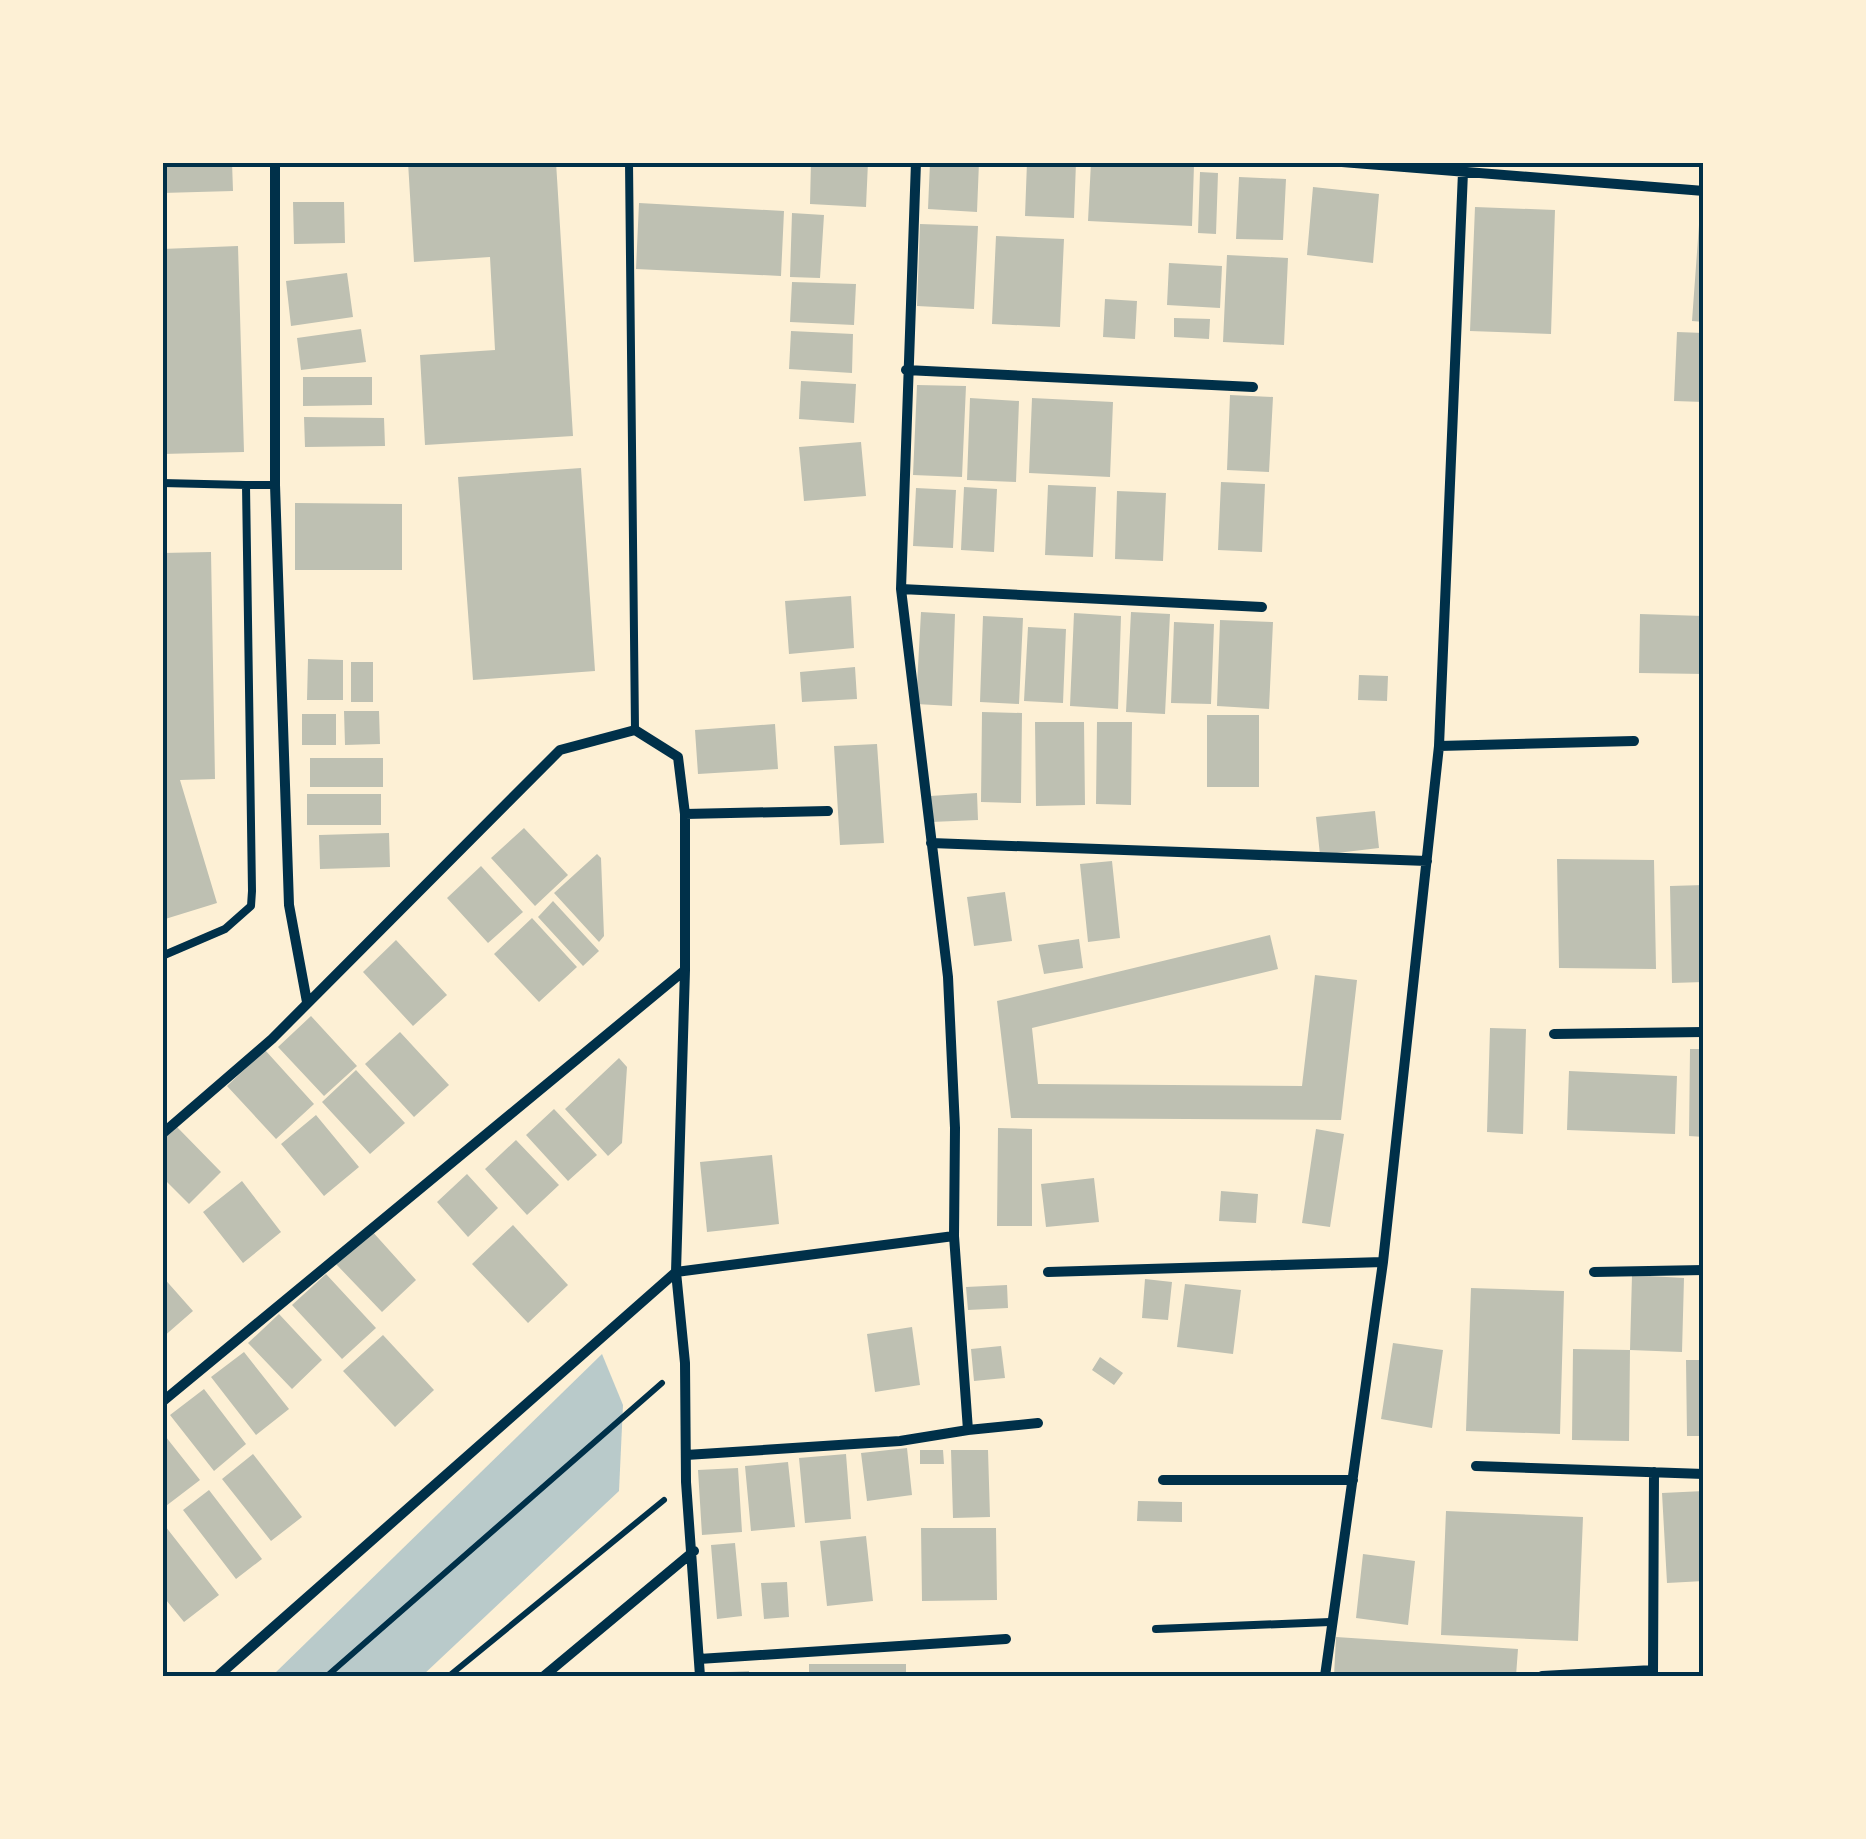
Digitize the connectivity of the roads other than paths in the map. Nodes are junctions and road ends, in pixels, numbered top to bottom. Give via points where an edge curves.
1 (275, 162) edge
2 (628, 162) edge
3 (916, 162) edge
4 (1342, 162) edge
5 (1463, 172) junction
6 (1704, 191) edge
7 (906, 370) junction
8 (1253, 387) dead end
9 (162, 483) edge
10 (246, 485) junction
11 (275, 485) junction
12 (902, 589) junction
13 (1262, 607) dead end
14 (636, 730) junction
15 (1634, 741) dead end
16 (1439, 746) junction
17 (828, 811) dead end
18 (685, 814) junction
19 (930, 844) junction
20 (1426, 862) junction
21 (162, 956) edge
22 (685, 970) junction
23 (308, 1002) junction
24 (1704, 1032) edge
25 (1554, 1034) dead end
26 (162, 1134) edge
27 (954, 1236) junction
28 (1383, 1262) junction
29 (1704, 1270) edge
30 (676, 1272) junction
31 (1048, 1272) dead end
32 (1594, 1272) dead end
33 (162, 1402) edge
34 (1038, 1423) dead end
35 (968, 1430) junction
36 (686, 1455) junction
37 (1476, 1466) dead end
38 (1654, 1472) junction
39 (1704, 1474) edge
40 (1163, 1480) dead end
41 (1353, 1480) junction
42 (694, 1552) junction
43 (1330, 1622) junction
44 (1156, 1629) dead end
45 (1006, 1639) dead end
46 (699, 1659) junction
47 (1652, 1673) edge
48 (218, 1676) edge
49 (544, 1676) edge
50 (700, 1676) edge
51 (1325, 1676) edge
52 (1542, 1676) edge

1 - 11 street
2 - 14 lane
3 - 7 street
4 - 5 street
5 - 6 street
5 - 16 street
7 - 8 street
7 - 12 street
9 - 10 lane
10 - 11 lane
10 - 21 lane via 251,906 225,929
11 - 23 street via 289,904
12 - 13 street
12 - 19 street
14 - 18 street via 678,757
14 - 23 street via 560,750
15 - 16 street
16 - 20 street
17 - 18 street
18 - 22 street
19 - 20 street
19 - 27 street via 948,978
20 - 28 street
22 - 30 street
22 - 33 street
23 - 26 street
24 - 25 street
27 - 30 street
27 - 35 street
28 - 31 street
28 - 41 street
29 - 32 street
30 - 36 street
30 - 48 street
34 - 35 street
35 - 36 street
36 - 42 street
37 - 38 street
38 - 39 street
38 - 47 street
40 - 41 street
41 - 43 street
42 - 46 street
42 - 49 street
43 - 44 lane
43 - 51 street
45 - 46 street
46 - 50 street
47 - 52 street

